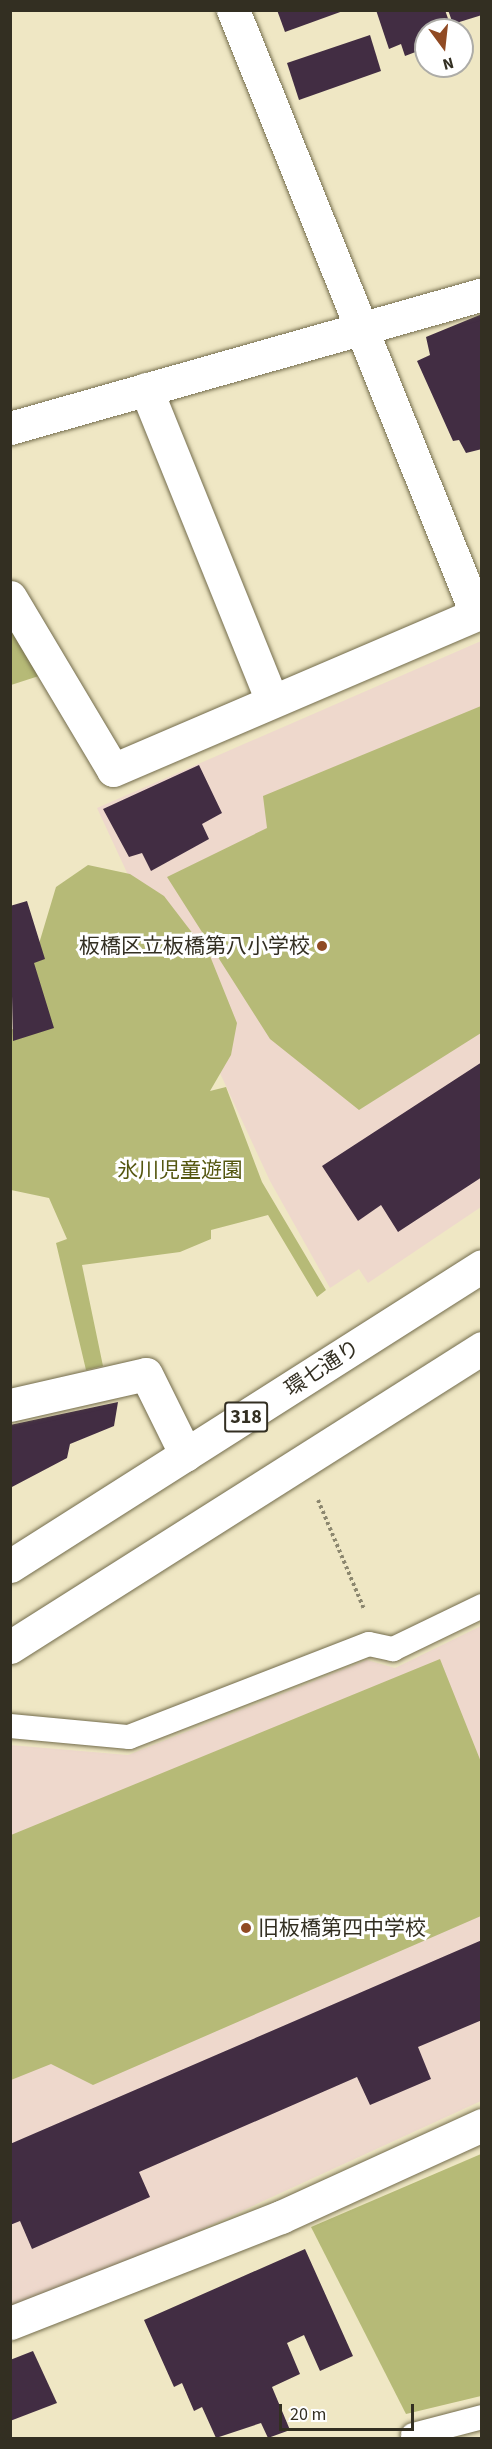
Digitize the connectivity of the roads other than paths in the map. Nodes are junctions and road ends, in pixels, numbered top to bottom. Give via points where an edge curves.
1 (233, 10) edge
2 (482, 294) edge
3 (359, 328) junction
4 (146, 389) junction
5 (10, 428) edge
6 (10, 597) edge
7 (479, 613) edge
8 (272, 701) junction
9 (482, 1266) edge
10 (482, 1348) edge
11 (10, 1405) edge
12 (186, 1455) junction
13 (10, 1566) edge
14 (482, 1606) edge
15 (10, 1647) edge
16 (10, 1726) edge
17 (482, 2125) edge
18 (10, 2323) edge
19 (482, 2417) edge
20 (413, 2435) dead end

1 - 3 street
2 - 3 street
3 - 4 street
3 - 7 street
4 - 5 street
4 - 8 street
6 - 8 street via 113,770
7 - 8 street
9 - 12 street, 環七通り / 318
10 - 15 street
11 - 12 street via 146,1374
12 - 13 street, 環七通り / 318
14 - 16 lane via 393,1649 369,1644 129,1737
17 - 18 street via 281,2217
19 - 20 lane

